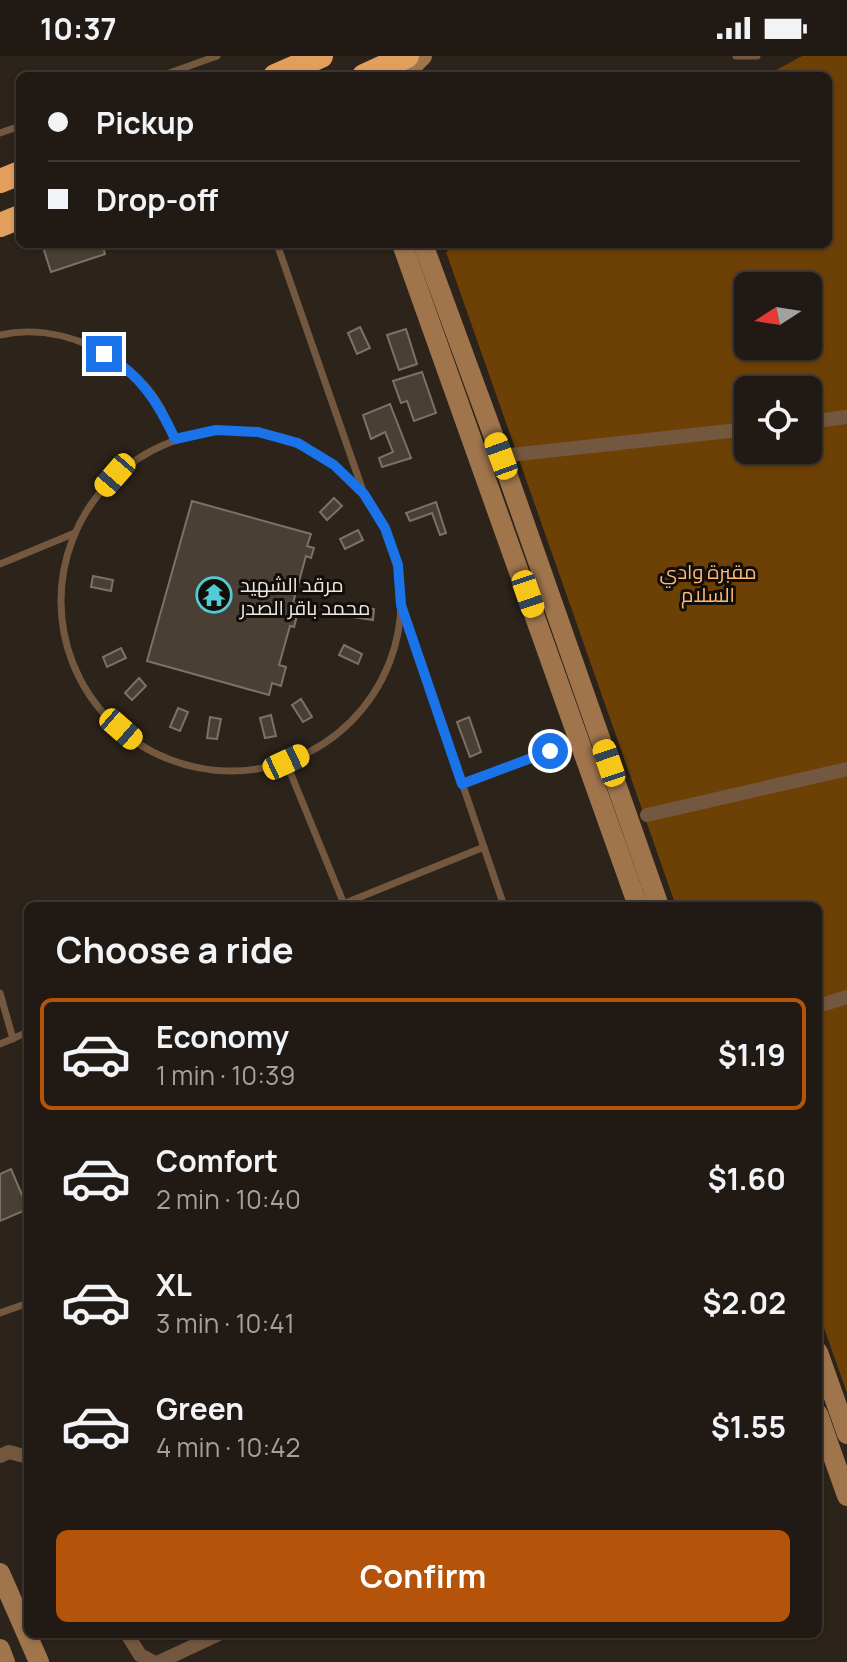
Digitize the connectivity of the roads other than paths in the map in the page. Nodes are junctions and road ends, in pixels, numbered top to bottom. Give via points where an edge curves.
1 (217, 56) edge
2 (407, 56) edge
3 (422, 56) edge
4 (736, 56) edge
5 (757, 56) edge
6 (311, 58) edge
7 (172, 72) edge
8 (283, 72) edge
9 (373, 72) edge
10 (406, 72) edge
11 (278, 248) edge
12 (403, 248) edge
13 (424, 248) edge
14 (0, 335) edge
15 (847, 417) edge
16 (822, 420) edge
17 (734, 431) edge
18 (175, 439) junction
19 (501, 456) junction
20 (364, 494) junction
21 (516, 497) junction
22 (498, 509) junction
23 (75, 533) junction
24 (522, 545) junction
25 (0, 564) edge
26 (401, 605) junction
27 (580, 741) junction
28 (286, 762) junction
29 (847, 769) edge
30 (462, 784) junction
31 (647, 815) dead end
32 (484, 847) junction
33 (340, 902) edge
34 (348, 902) edge
35 (503, 902) edge
36 (637, 902) edge
37 (657, 902) edge
38 (0, 993) edge
39 (847, 997) edge
40 (822, 1005) edge
41 (24, 1034) edge
42 (13, 1039) junction
43 (0, 1044) edge
44 (24, 1304) edge
45 (0, 1313) edge
46 (824, 1386) edge
47 (822, 1425) edge
48 (847, 1434) edge
49 (0, 1456) edge
50 (24, 1456) edge
51 (847, 1496) edge
52 (0, 1573) edge
53 (24, 1628) edge
54 (28, 1638) edge
55 (129, 1638) edge
56 (210, 1638) edge
57 (39, 1662) edge
58 (159, 1662) edge

1 - 7 lane
2 - 9 highway
3 - 10 street
4 - 5 lane
6 - 8 highway
11 - 20 lane
12 - 22 street
13 - 19 street
14 - 18 lane via 46,333 86,343 123,364 159,404
15 - 16 street
17 - 19 street
18 - 20 lane via 216,430 258,432 298,443 334,465
18 - 23 lane via 115,475
19 - 21 street
20 - 26 lane via 385,528 398,565
21 - 22 street
21 - 24 street
22 - 24 street
23 - 25 lane
23 - 28 lane via 64,570 61,610 83,685 106,716 136,742 171,760 209,770 248,771
24 - 27 street
24 - 37 street
26 - 28 lane via 395,646 368,702 317,748
26 - 30 lane
27 - 30 lane
27 - 36 street
28 - 33 lane
29 - 31 street
30 - 32 lane
32 - 34 lane
32 - 35 lane
38 - 42 lane
39 - 40 street
41 - 42 lane
42 - 43 lane
44 - 45 lane
46 - 48 street
47 - 51 street
49 - 50 street
52 - 53 street
54 - 57 street
55 - 58 street via 140,1655
56 - 58 street

